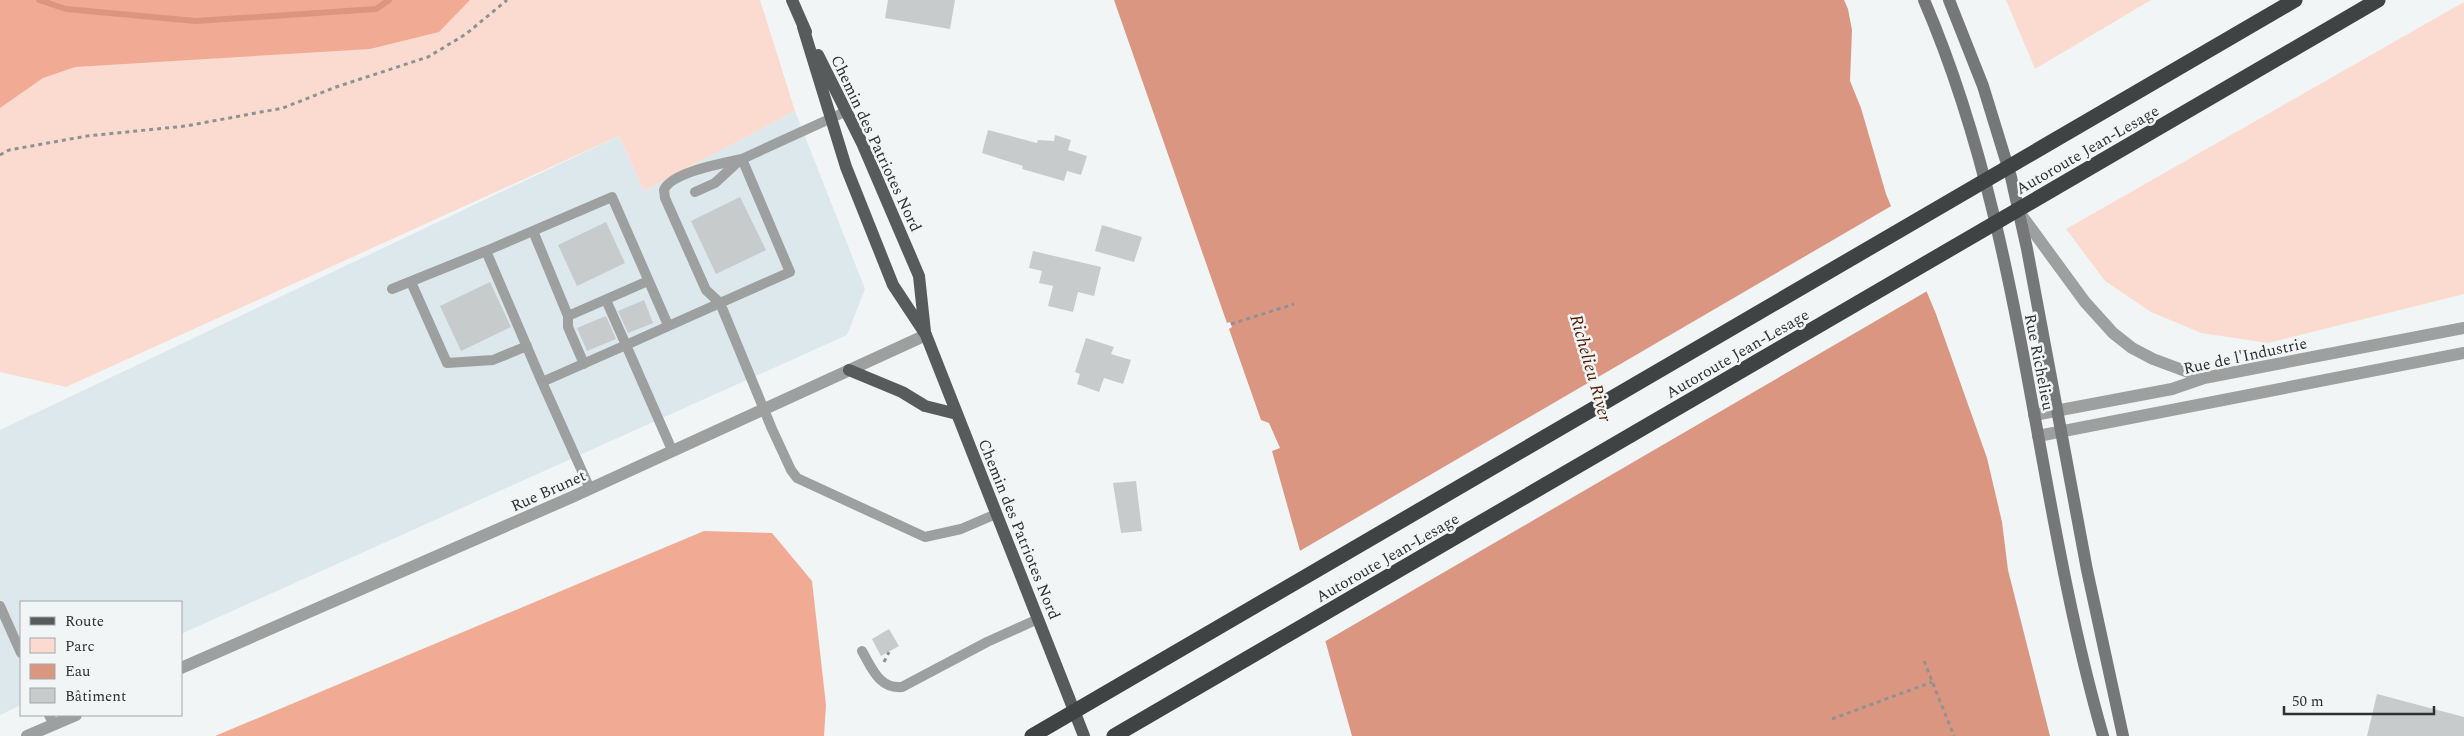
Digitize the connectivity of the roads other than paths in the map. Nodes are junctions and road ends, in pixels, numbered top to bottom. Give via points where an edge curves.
1 (792, 0) edge
2 (1924, 0) edge
3 (1949, 0) edge
4 (2295, 0) edge
5 (2378, 0) edge
6 (803, 27) junction
7 (847, 111) junction
8 (831, 118) junction
9 (742, 159) junction
10 (695, 192) dead end
11 (2019, 212) junction
12 (533, 231) junction
13 (486, 250) junction
14 (648, 281) junction
15 (411, 282) junction
16 (392, 289) dead end
17 (606, 300) junction
18 (720, 303) junction
19 (568, 316) junction
20 (668, 325) junction
21 (2464, 328) edge
22 (926, 335) junction
23 (626, 345) junction
24 (527, 346) junction
25 (2464, 353) edge
26 (584, 364) junction
27 (849, 370) junction
28 (2204, 378) junction
29 (542, 382) junction
30 (764, 408) junction
31 (2056, 411) junction
32 (957, 414) junction
33 (2034, 415) junction
34 (2060, 432) junction
35 (2038, 436) junction
36 (672, 450) junction
37 (590, 489) junction
38 (996, 514) junction
39 (0, 606) edge
40 (3, 618) edge
41 (1038, 619) junction
42 (20, 651) edge
43 (862, 651) dead end
44 (182, 668) edge
45 (71, 716) edge
46 (51, 720) edge
47 (27, 736) edge
48 (1032, 736) edge
49 (1084, 736) edge
50 (1114, 736) edge
51 (2103, 736) edge
52 (2123, 736) edge

1 - 6 main road, Chemin des Patriotes Nord
2 - 33 main road, Rue Richelieu via 1946,53 1979,154
3 - 11 main road, Rue Richelieu via 1994,116
4 - 48 highway, Autoroute Jean-Lesage, bridge
5 - 50 highway, Autoroute Jean-Lesage, bridge
6 - 7 main road, Chemin des Patriotes Nord
6 - 8 main road, Chemin des Patriotes Nord
7 - 8 lane
7 - 22 main road, Chemin des Patriotes Nord via 919,276
8 - 9 lane
8 - 22 main road, Chemin des Patriotes Nord via 846,167 893,285
9 - 10 lane via 714,183
9 - 18 lane via 790,272
9 - 18 lane via 702,168 670,183 664,190 706,290
11 - 28 street via 2085,302 2113,333 2153,359
11 - 31 main road, Rue Richelieu
12 - 13 lane
12 - 14 lane via 612,197
12 - 19 lane
13 - 15 lane
13 - 24 lane
14 - 17 lane
14 - 20 lane
15 - 16 lane
15 - 24 lane via 447,363 493,360
17 - 19 lane
17 - 23 lane
18 - 20 lane
18 - 30 lane
19 - 26 lane via 568,326
20 - 23 lane
21 - 28 street, Rue de l'Industrie
22 - 27 street, Rue Brunet
22 - 32 main road, Chemin des Patriotes Nord
23 - 26 lane
23 - 36 lane
24 - 29 lane
25 - 34 street
26 - 29 lane
27 - 30 street, Rue Brunet
27 - 32 main road via 902,392 925,406
28 - 31 street, Rue de l'Industrie via 2172,389
29 - 37 lane
30 - 36 street, Rue Brunet
30 - 38 lane via 797,478 921,536 929,538 955,531
31 - 33 street, Rue de l'Industrie
31 - 34 main road, Rue Richelieu
32 - 38 main road, Chemin des Patriotes Nord
33 - 35 main road, Rue Richelieu
34 - 35 street
34 - 52 main road, Rue Richelieu
35 - 51 main road, Rue Richelieu via 2074,623
36 - 37 street, Rue Brunet
37 - 44 street, Rue Brunet
38 - 41 main road, Chemin des Patriotes Nord
39 - 40 lane
40 - 42 lane
41 - 43 lane via 902,687 883,682
41 - 49 main road, Chemin des Patriotes Nord
45 - 46 street
46 - 47 street

